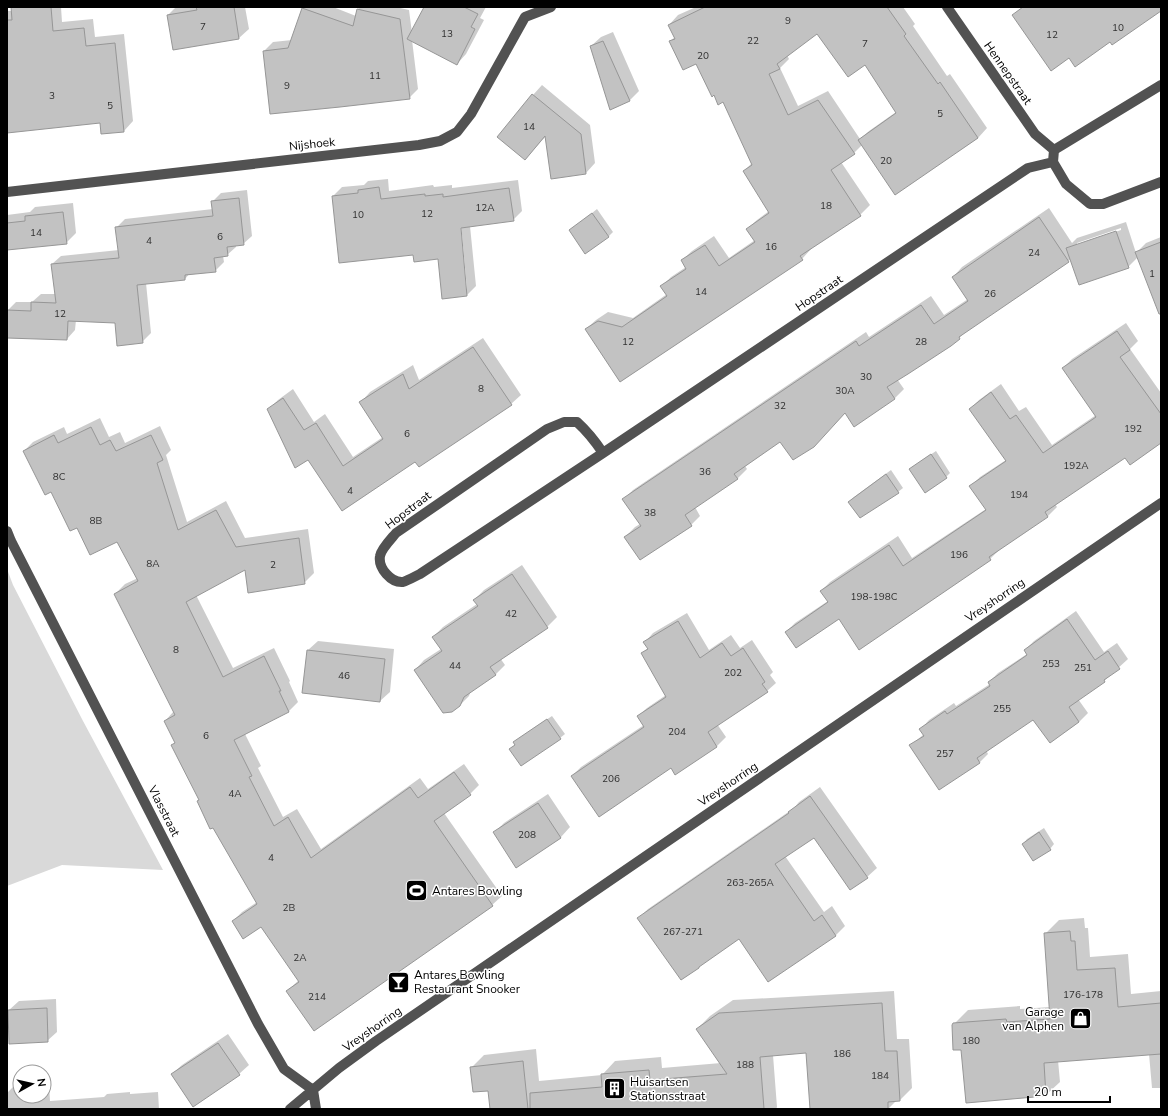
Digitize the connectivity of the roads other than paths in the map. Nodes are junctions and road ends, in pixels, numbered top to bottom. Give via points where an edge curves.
1 (551, 7) edge
2 (947, 7) edge
3 (1161, 85) edge
4 (1054, 150) junction
5 (1053, 162) junction
6 (1161, 182) edge
7 (7, 192) edge
8 (603, 453) junction
9 (1161, 503) edge
10 (7, 531) edge
11 (313, 1090) junction
12 (290, 1109) edge
13 (316, 1109) edge

1 - 7 street, Nijshoek via 525,17 471,114 457,132 440,141 419,146
2 - 4 street, Hennepstraat via 1035,134
3 - 4 street
4 - 5 street
5 - 6 street via 1066,184 1090,204 1103,204
5 - 8 street, Hopstraat via 1028,168
8 - 8 street, Hopstraat via 420,574 403,582 391,579 382,569 380,556 396,532 547,429 564,422 577,422 595,440
9 - 11 street, Vreyshorring via 376,1041
10 - 11 street, Vlasstraat via 258,1024 284,1069
11 - 12 street, Vreyshorring
11 - 13 street

